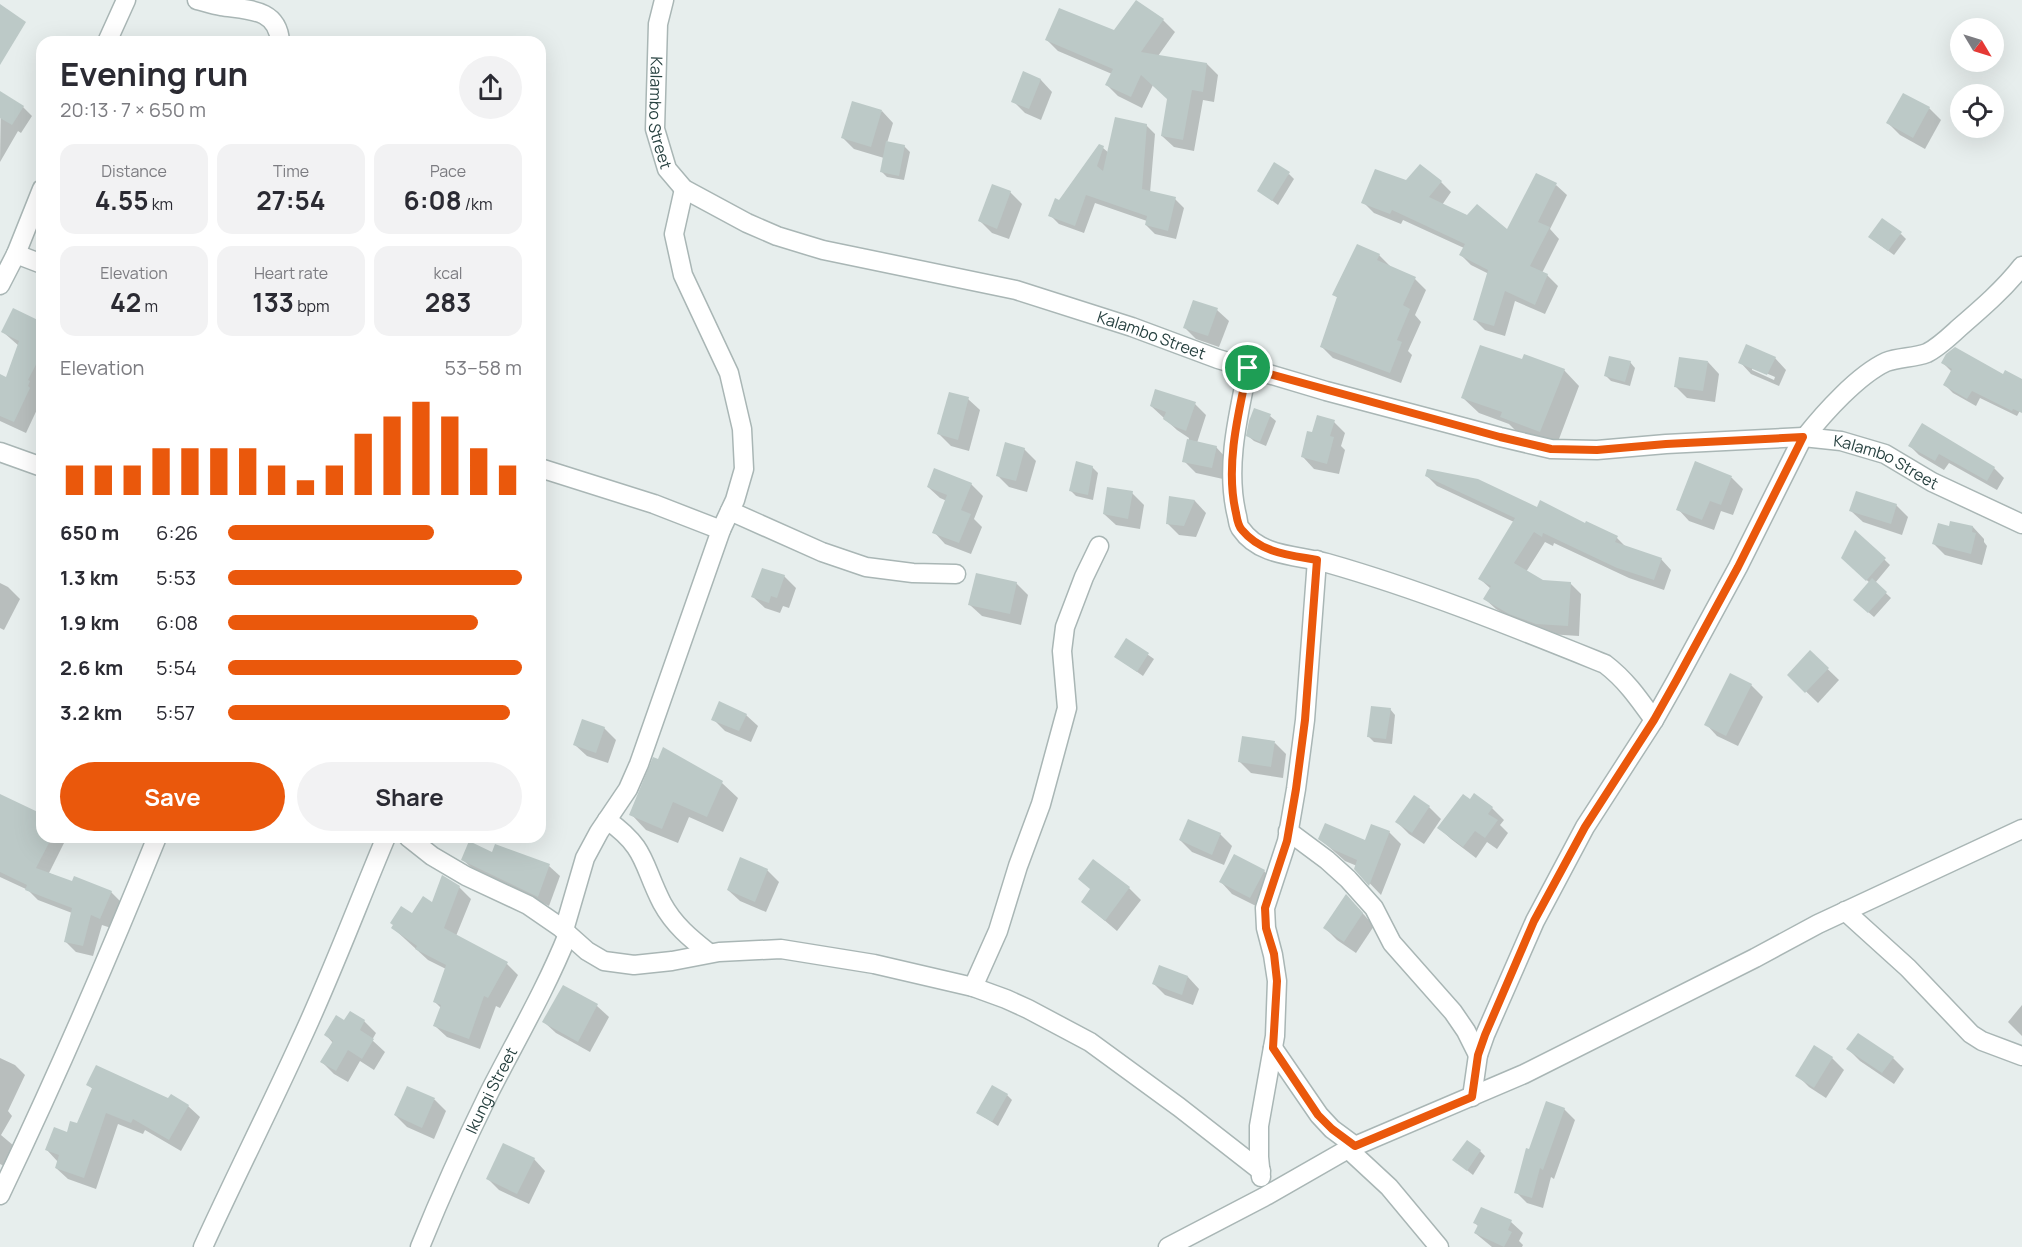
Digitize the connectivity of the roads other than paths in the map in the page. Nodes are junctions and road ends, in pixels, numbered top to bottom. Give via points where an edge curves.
1 (126, 0) edge
2 (197, 0) edge
3 (664, 0) edge
4 (110, 36) edge
5 (279, 36) edge
6 (684, 189) junction
7 (36, 204) edge
8 (16, 254) junction
9 (36, 262) edge
10 (2022, 266) edge
11 (1, 284) edge
12 (1248, 368) junction
13 (1804, 437) junction
14 (0, 452) edge
15 (36, 465) edge
16 (546, 470) edge
17 (730, 511) junction
18 (2022, 524) edge
19 (721, 530) junction
20 (1100, 546) dead end
21 (1317, 560) junction
22 (956, 574) dead end
23 (1654, 720) junction
24 (607, 820) junction
25 (2022, 829) edge
26 (1288, 831) junction
27 (155, 843) edge
28 (384, 843) edge
29 (416, 843) edge
30 (1845, 912) junction
31 (566, 932) junction
32 (709, 954) junction
33 (973, 987) junction
34 (1273, 1048) junction
35 (1478, 1055) junction
36 (2022, 1056) edge
37 (1472, 1097) junction
38 (1352, 1148) junction
39 (1261, 1171) junction
40 (0, 1195) edge
41 (1264, 1197) junction
42 (203, 1247) edge
43 (420, 1247) edge
44 (1168, 1247) edge
45 (1439, 1247) edge

1 - 4 street
2 - 5 street via 253,10 271,18
3 - 6 street, Kalambo Street via 658,24 655,129 667,169
6 - 12 street, Kalambo Street via 777,236 823,250 1016,290
6 - 17 street, Ikungi Street via 674,234 683,275 729,373 742,429 744,469
7 - 8 street
8 - 9 street
8 - 11 street
10 - 13 street via 2005,287 1946,339 1928,352 1888,362 1872,371
12 - 13 street, Kalambo Street via 1551,449 1597,450
12 - 21 street via 1232,469 1233,500 1240,528 1253,541 1275,553
13 - 18 street, Kalambo Street via 1841,441 1885,454 1932,482
13 - 23 street
14 - 15 street
16 - 19 street
17 - 19 street, Ikungi Street
17 - 22 street via 866,567
19 - 24 street, Ikungi Street via 639,764
20 - 33 street via 1065,627 1062,651 1067,708 1041,804 998,931
21 - 23 street via 1385,579 1605,664 1625,682
21 - 26 street via 1305,720
23 - 35 street via 1560,870 1534,921
24 - 31 street, Ikungi Street via 585,858
24 - 32 street via 640,851 674,922
25 - 30 street
26 - 34 street via 1265,908 1277,981
26 - 35 street via 1327,860 1374,908 1392,943 1453,1012
27 - 40 street
28 - 42 street via 299,1046
29 - 31 street via 466,876 528,905
30 - 36 street via 1908,968 1971,1034
30 - 37 street
31 - 32 street via 587,951 614,963 672,961
31 - 43 street, Ikungi Street via 557,962 457,1158
32 - 33 street via 781,950 874,964
33 - 39 street via 1028,1008 1090,1042
34 - 38 street via 1318,1115
34 - 39 street via 1259,1126
35 - 37 street
37 - 38 street
38 - 41 street
38 - 45 street
39 - 41 street
41 - 44 street

